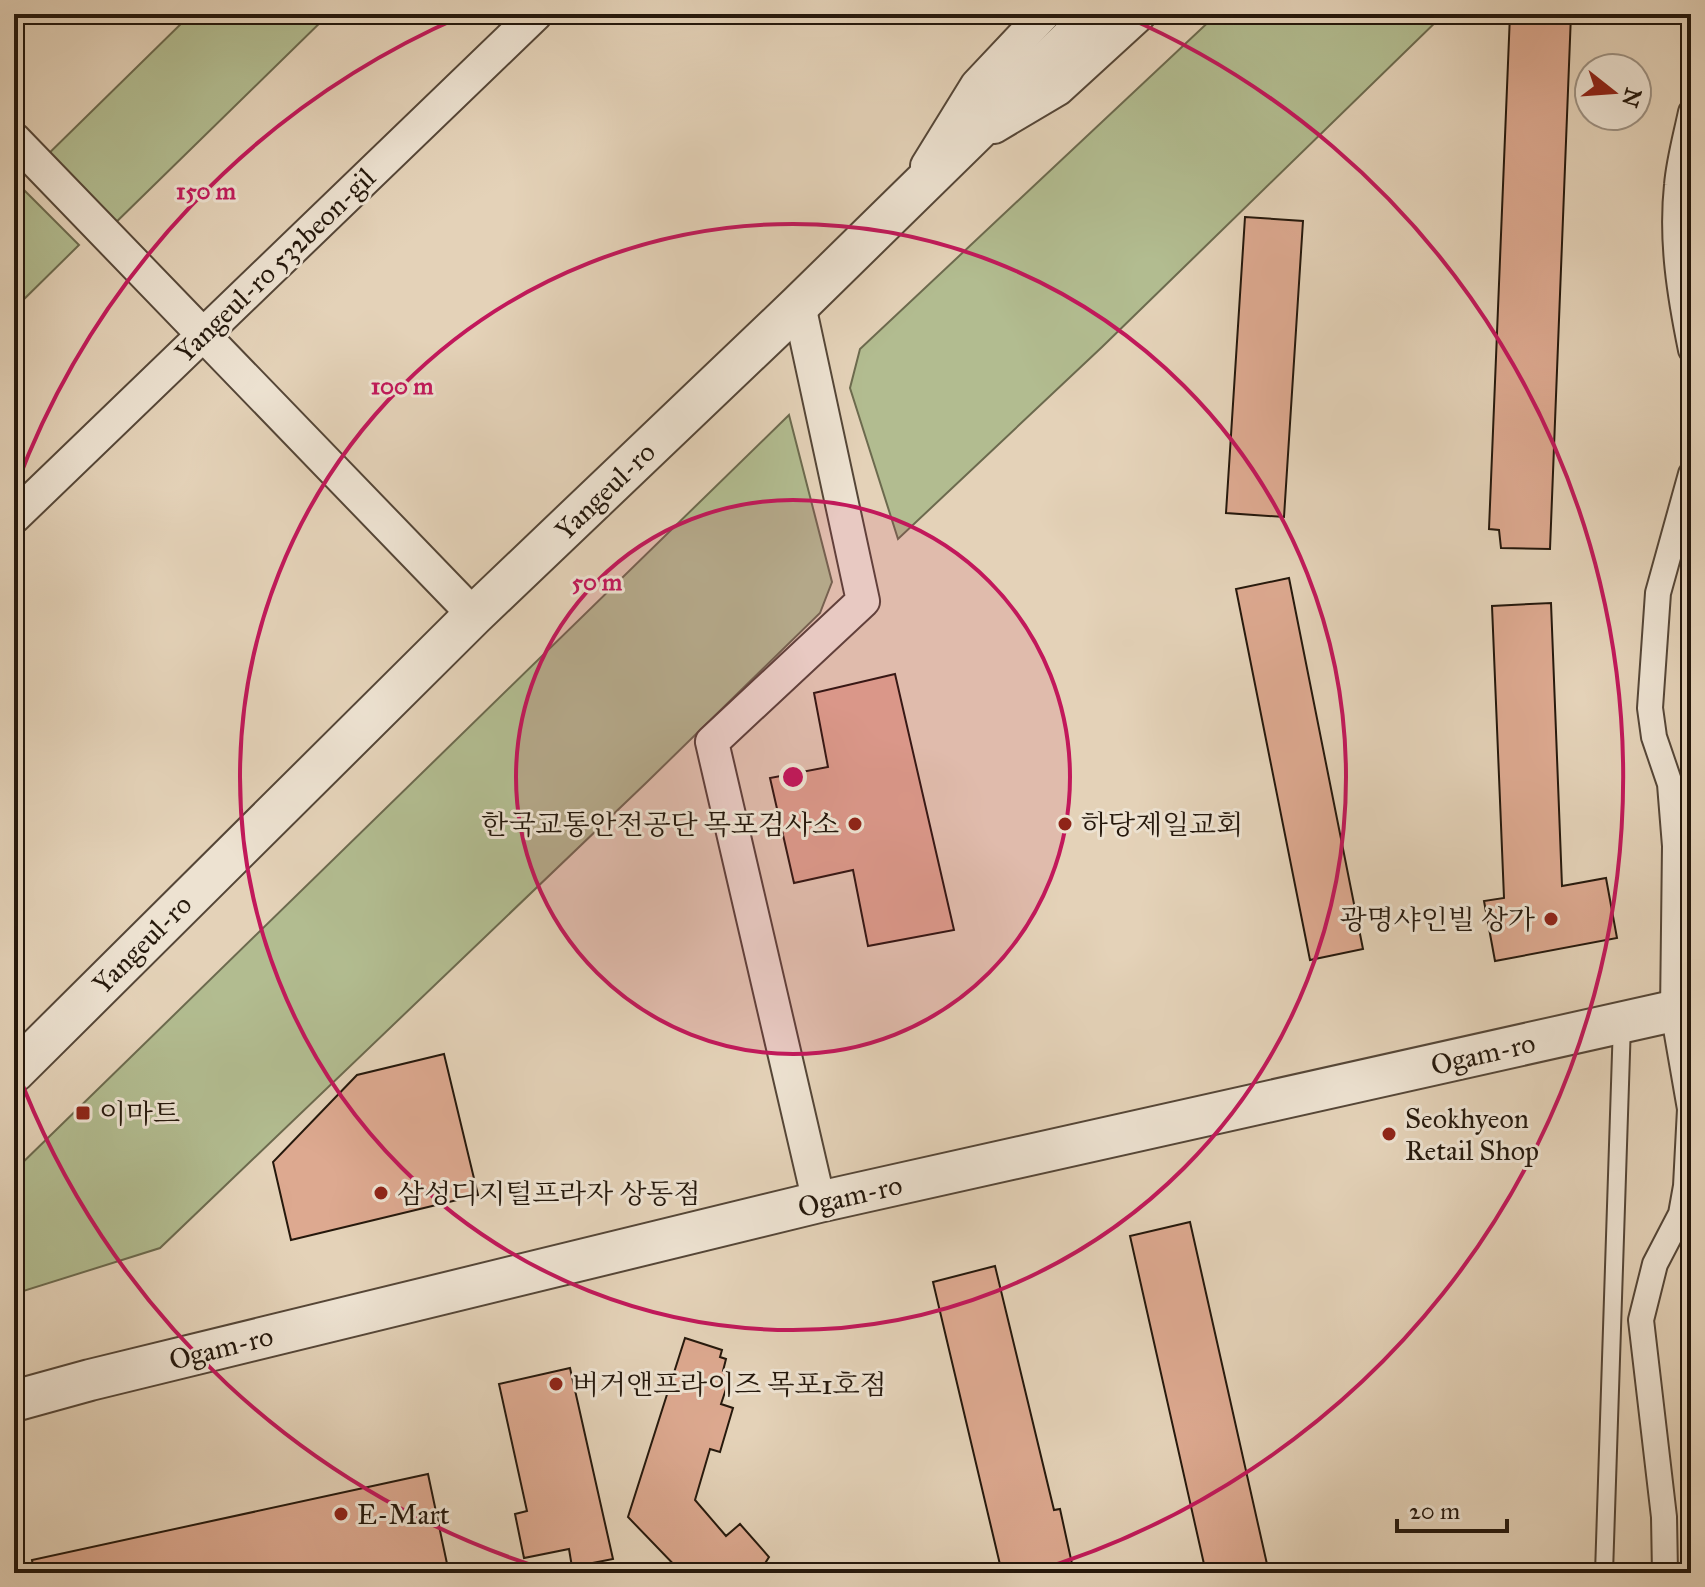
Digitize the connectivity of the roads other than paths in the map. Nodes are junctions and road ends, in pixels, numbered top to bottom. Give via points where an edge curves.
1 (536, 14) edge
2 (1044, 14) edge
3 (1096, 14) edge
4 (1140, 14) edge
5 (1691, 112) edge
6 (14, 139) edge
7 (957, 149) junction
8 (904, 204) junction
9 (799, 305) junction
10 (203, 334) junction
11 (1691, 350) edge
12 (1691, 474) edge
13 (14, 517) edge
14 (474, 615) junction
15 (1682, 1009) edge
16 (1622, 1023) junction
17 (17, 1063) edge
18 (819, 1202) junction
19 (14, 1401) edge
20 (1604, 1573) edge
21 (1665, 1573) edge

1 - 10 street, Yangeul-ro 532beon-gil
2 - 8 street via 977,85
3 - 7 street, Yangeul-ro
4 - 7 street via 1058,89
5 - 11 street via 1677,184 1676,247
6 - 10 street
7 - 8 street, Yangeul-ro
8 - 9 street, Yangeul-ro
9 - 14 street, Yangeul-ro
9 - 18 street via 863,601 712,742
10 - 13 street, Yangeul-ro 532beon-gil
10 - 14 street
12 - 15 street via 1658,593 1650,708 1670,784
14 - 17 street, Yangeul-ro
15 - 16 street, Ogam-ro
15 - 21 street via 1690,1109 1686,1186 1681,1214 1655,1264 1641,1320 1664,1517
16 - 18 street, Ogam-ro
16 - 20 lane
18 - 19 street, Ogam-ro

